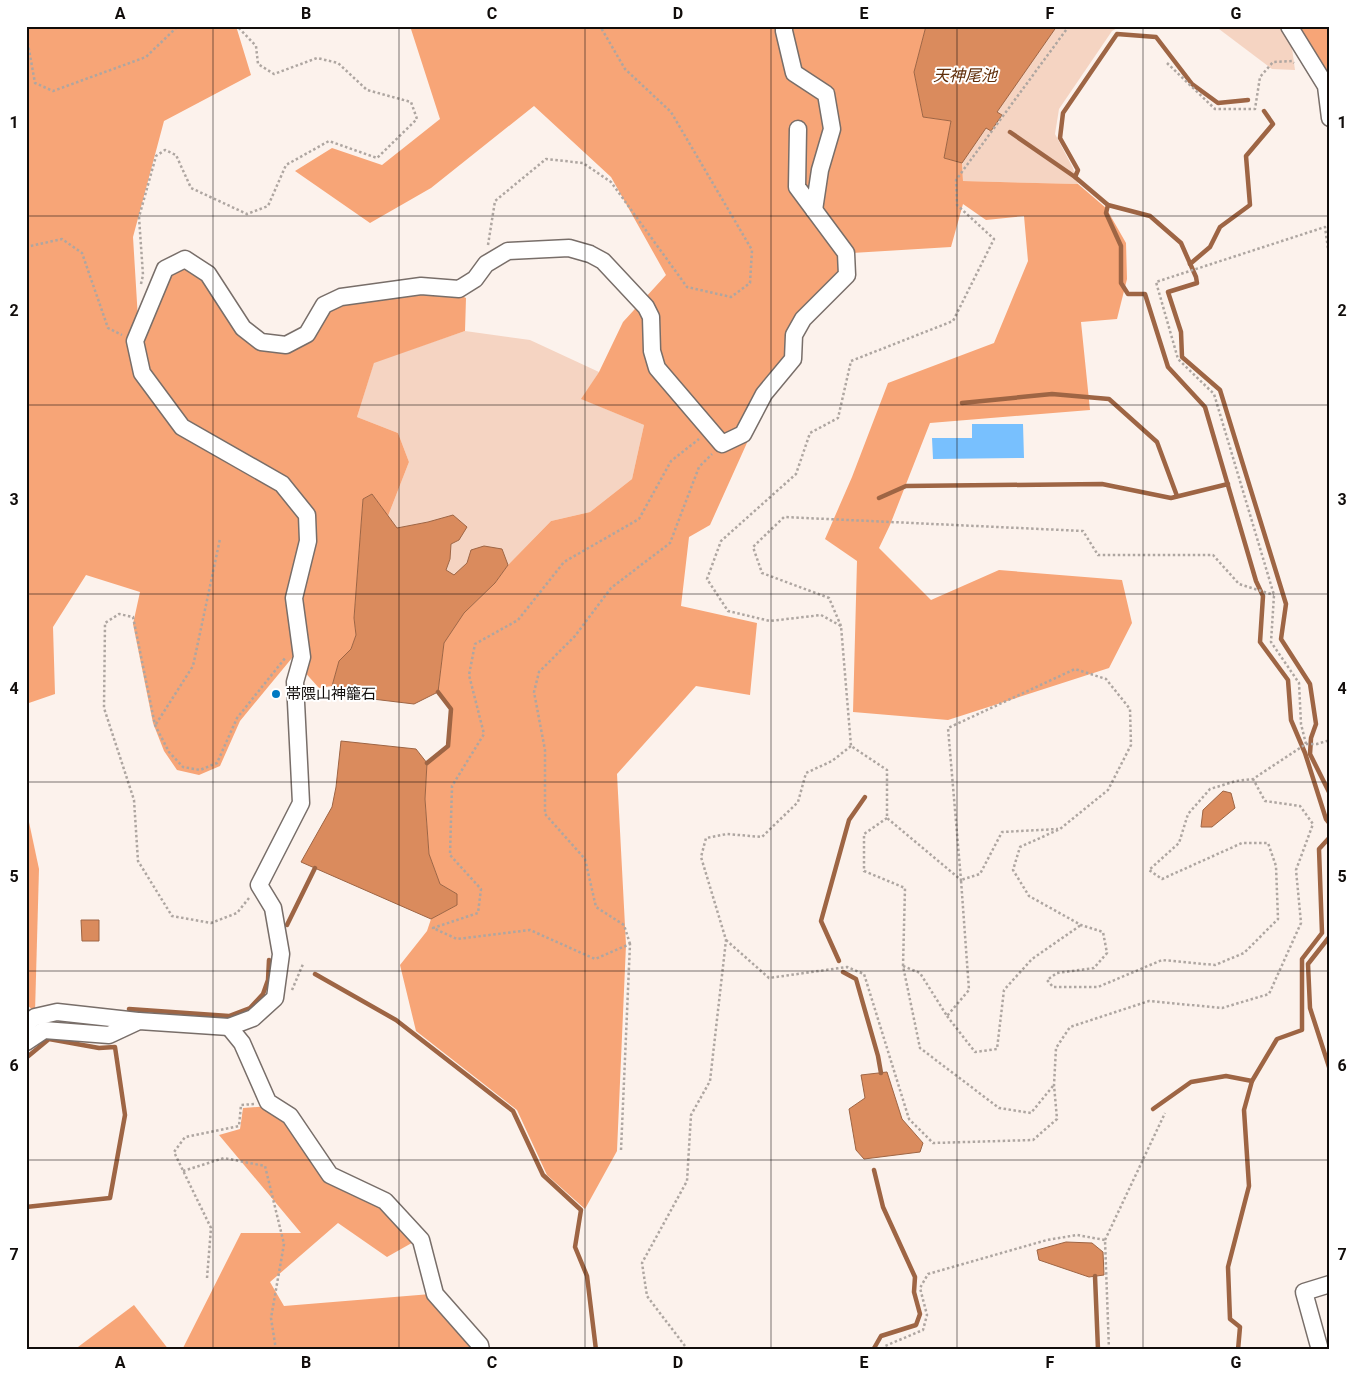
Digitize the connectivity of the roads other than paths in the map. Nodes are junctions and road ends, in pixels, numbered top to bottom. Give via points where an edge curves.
1 (784, 26) edge
2 (1289, 26) edge
3 (1330, 118) edge
4 (798, 128) dead end
5 (814, 210) junction
6 (139, 1021) junction
7 (26, 1024) edge
8 (229, 1028) junction
9 (26, 1042) edge
10 (1330, 1284) edge
11 (481, 1350) edge
12 (1320, 1350) edge

1 - 5 street via 794,73 826,94 832,128 820,170
2 - 3 street via 1326,86
4 - 5 street via 797,187
5 - 8 street via 846,253 847,275 803,319 794,335 793,359 764,394 743,434 722,444 656,368 651,318 646,306 603,261 590,254 569,248 508,251 486,264 475,279 459,289 421,286 341,296 324,305 307,334 286,345 262,342 243,328 208,274 185,259 165,269 135,340 142,373 182,427 282,484 307,515 308,541 294,598 302,658 295,682 301,803 259,885 273,908 281,954 275,998 253,1018
6 - 7 street via 57,1012
6 - 8 street
6 - 9 street via 109,1035 44,1030
8 - 11 street via 242,1043 268,1102 290,1116 330,1175 385,1201 421,1240 435,1294
10 - 12 street via 1304,1292

